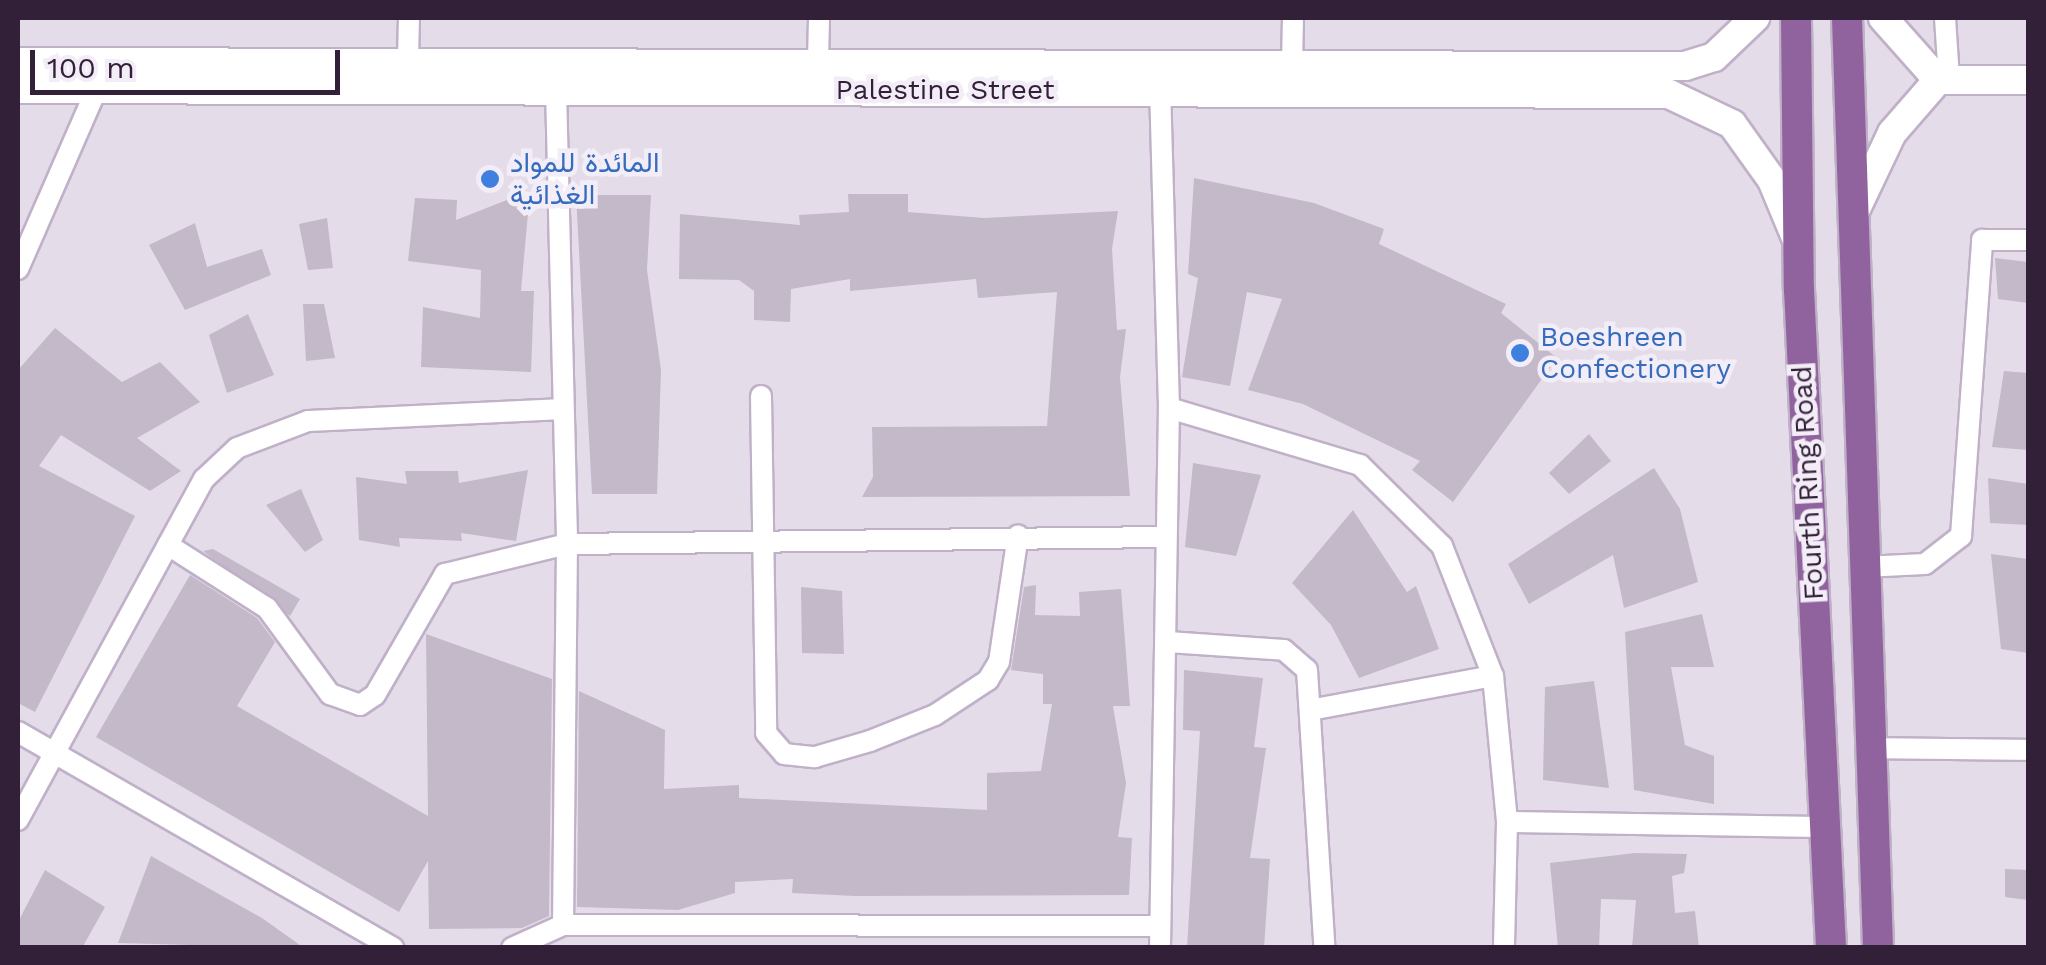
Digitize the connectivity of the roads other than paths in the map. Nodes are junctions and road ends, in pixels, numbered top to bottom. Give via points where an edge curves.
1 (408, 18) edge
2 (820, 18) edge
3 (1293, 18) edge
4 (1756, 18) edge
5 (1796, 18) edge
6 (1847, 18) edge
7 (1883, 18) edge
8 (1945, 18) edge
9 (408, 58) junction
10 (818, 60) junction
11 (18, 62) edge
12 (1292, 64) junction
13 (298, 74) junction
14 (1943, 79) junction
15 (2028, 80) edge
16 (98, 88) junction
17 (556, 88) junction
18 (18, 89) edge
19 (1160, 92) junction
20 (1849, 230) junction
21 (1798, 240) junction
22 (2028, 240) edge
23 (18, 269) edge
24 (760, 396) dead end
25 (1168, 408) junction
26 (559, 409) junction
27 (1018, 535) junction
28 (769, 536) junction
29 (1165, 537) junction
30 (567, 544) junction
31 (168, 545) junction
32 (1863, 567) junction
33 (1168, 642) junction
34 (1493, 676) junction
35 (1315, 709) junction
36 (18, 732) edge
37 (1870, 748) junction
38 (2028, 750) edge
39 (53, 752) junction
40 (18, 820) edge
41 (1506, 822) junction
42 (1826, 827) junction
43 (563, 925) junction
44 (744, 926) junction
45 (1002, 926) junction
46 (1160, 937) edge
47 (1324, 944) dead end
48 (393, 948) edge
49 (512, 948) edge
50 (744, 948) edge
51 (1003, 948) edge
52 (1504, 948) edge
53 (1831, 948) edge
54 (1878, 948) edge

1 - 9 street
2 - 10 street
3 - 12 street
4 - 12 street, Palestine Street via 1714,57 1685,66
5 - 21 main road, Fourth Ring Road
6 - 20 main road, Fourth Ring Road
7 - 14 street
8 - 14 street
9 - 10 street, Palestine Street
9 - 13 street, Palestine Street
10 - 12 street, Palestine Street
11 - 13 street, Palestine Street
13 - 16 street, Palestine Street
13 - 17 street, Palestine Street
14 - 15 street
14 - 20 street via 1874,164
16 - 18 street, Palestine Street
16 - 23 street
17 - 19 street, Palestine Street
17 - 26 street
19 - 21 street, Palestine Street via 1670,94 1732,124 1772,180
19 - 25 street
20 - 32 main road, Fourth Ring Road
21 - 42 main road, Fourth Ring Road
22 - 32 street via 1982,240 1961,536 1925,564
24 - 28 street
25 - 29 street
25 - 34 street via 1323,448 1389,487 1461,578
26 - 30 street
26 - 31 street via 285,426 218,464
27 - 28 street
27 - 28 street via 999,662 988,680 935,715 795,757 766,734
27 - 29 street
28 - 30 street
29 - 33 street
30 - 31 street via 445,574 375,695 360,705 330,694 267,608
30 - 43 street
31 - 39 street
32 - 37 main road, Fourth Ring Road
33 - 35 street via 1284,650 1307,670
33 - 46 street
34 - 35 street
34 - 41 street
35 - 47 street
36 - 39 street
37 - 38 street
37 - 54 main road, Fourth Ring Road
39 - 40 street
39 - 48 street
41 - 42 street
41 - 52 street
42 - 53 main road, Fourth Ring Road
43 - 44 street
43 - 49 street
44 - 45 street
44 - 50 street
45 - 46 street
45 - 51 street

